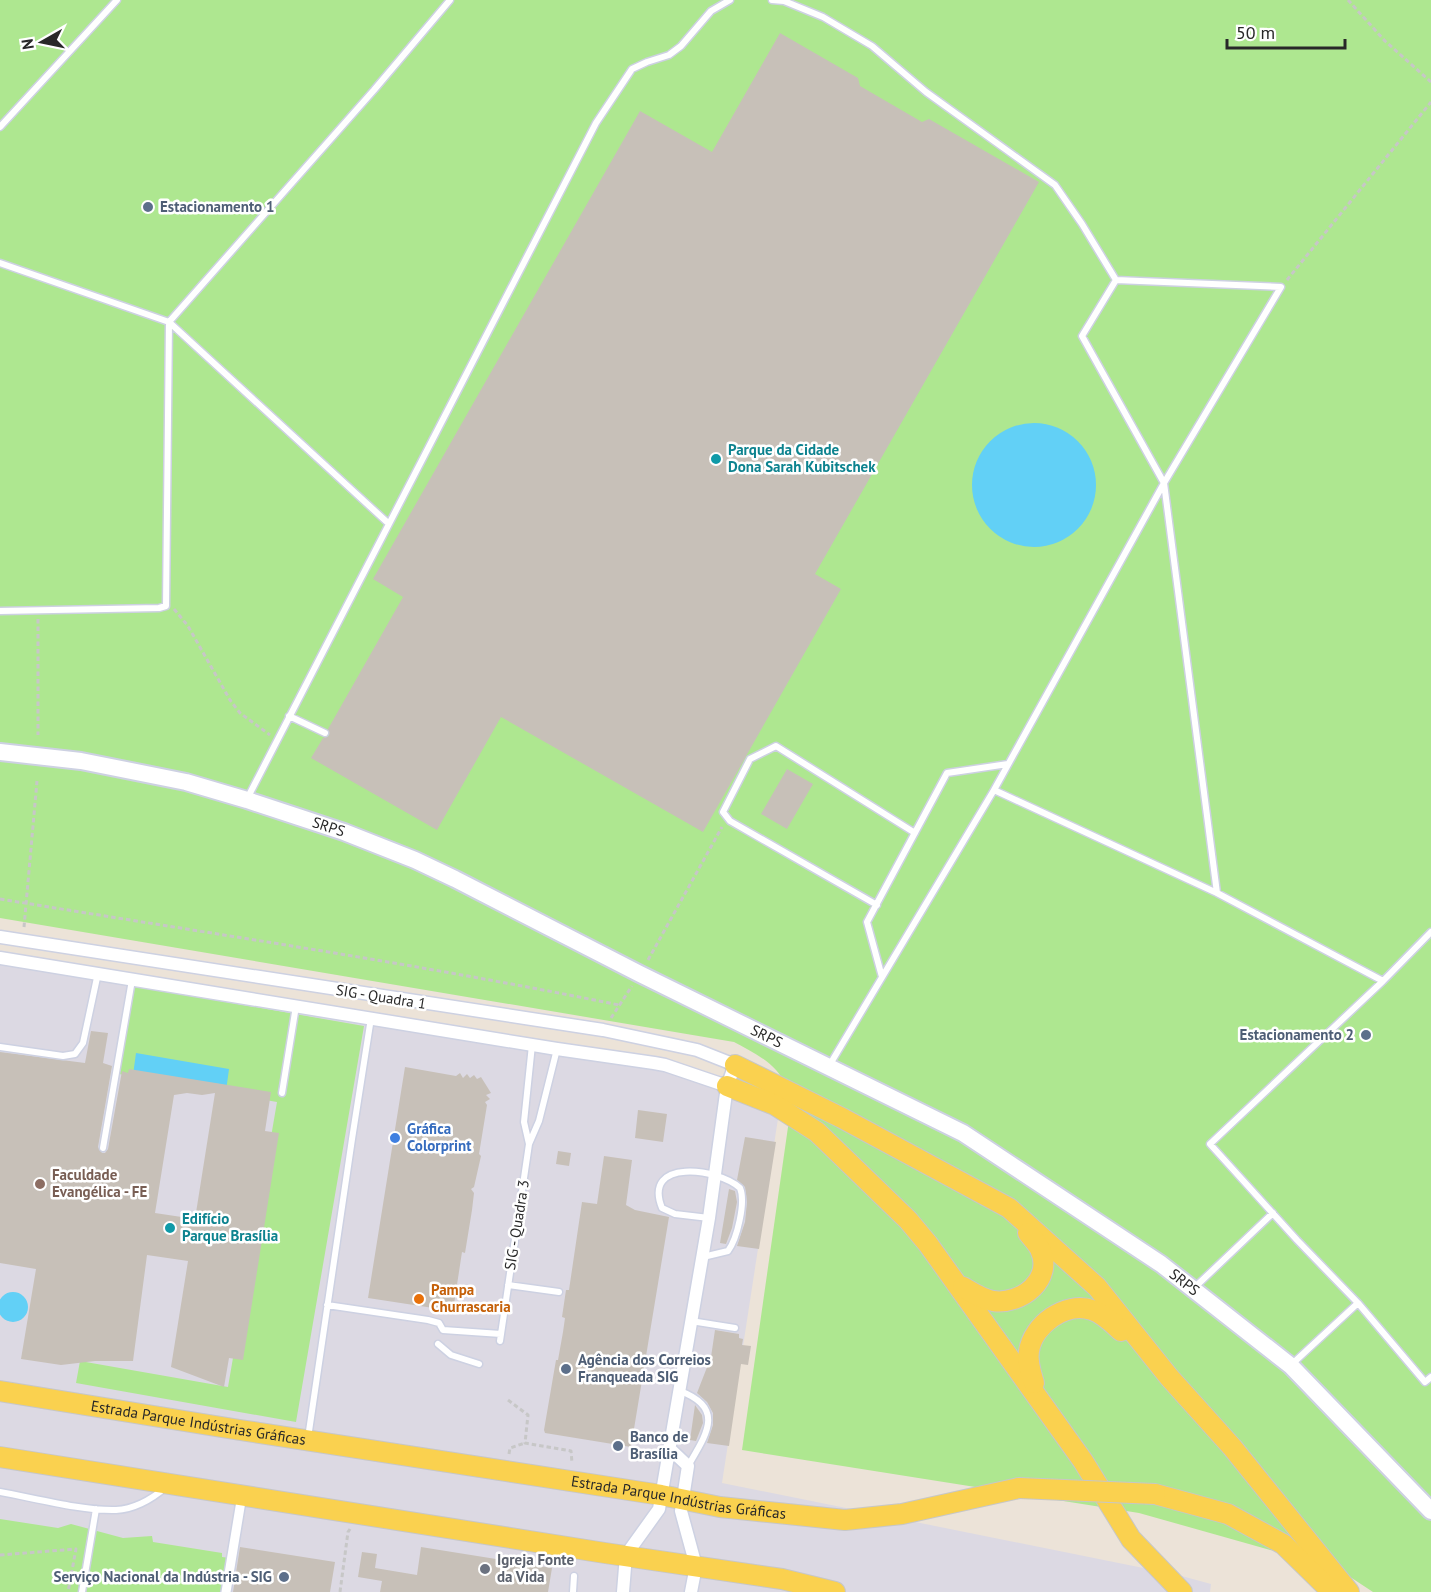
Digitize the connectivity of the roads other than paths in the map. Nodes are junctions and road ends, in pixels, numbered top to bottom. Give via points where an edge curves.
1 (117, 0) edge
2 (450, 0) edge
3 (730, 0) edge
4 (772, 0) edge
5 (0, 127) edge
6 (0, 263) edge
7 (1116, 280) junction
8 (169, 322) junction
9 (1164, 483) junction
10 (388, 523) junction
11 (0, 611) edge
12 (289, 716) junction
13 (325, 733) dead end
14 (0, 752) edge
15 (1008, 764) junction
16 (994, 790) junction
17 (247, 800) junction
18 (915, 833) junction
19 (1217, 893) junction
20 (877, 905) junction
21 (1431, 932) edge
22 (0, 938) edge
23 (0, 958) edge
24 (98, 972) junction
25 (882, 977) junction
26 (132, 980) junction
27 (1383, 981) junction
28 (296, 1006) junction
29 (372, 1018) junction
30 (531, 1045) junction
31 (0, 1047) edge
32 (557, 1049) junction
33 (735, 1065) junction
34 (829, 1067) junction
35 (727, 1086) junction
36 (282, 1093) dead end
37 (529, 1144) junction
38 (103, 1148) dead end
39 (715, 1175) junction
40 (1008, 1208) junction
41 (1273, 1213) junction
42 (709, 1218) junction
43 (702, 1257) junction
44 (508, 1285) junction
45 (958, 1285) junction
46 (1193, 1288) junction
47 (559, 1292) dead end
48 (1358, 1303) junction
49 (327, 1305) junction
50 (691, 1322) junction
51 (735, 1328) dead end
52 (438, 1344) dead end
53 (479, 1364) dead end
54 (1291, 1366) junction
55 (1169, 1377) junction
56 (1431, 1377) edge
57 (0, 1391) edge
58 (679, 1391) junction
59 (1039, 1397) junction
60 (308, 1440) junction
61 (669, 1448) junction
62 (0, 1457) edge
63 (688, 1466) junction
64 (169, 1483) junction
65 (0, 1492) edge
66 (242, 1495) junction
67 (683, 1500) junction
68 (660, 1502) junction
69 (96, 1509) junction
70 (1431, 1511) edge
71 (626, 1555) junction
72 (696, 1566) junction
73 (574, 1576) dead end
74 (82, 1592) edge
75 (226, 1592) edge
76 (573, 1592) edge
77 (623, 1592) edge
78 (691, 1592) edge
79 (835, 1592) edge
80 (1182, 1592) edge
81 (1332, 1592) edge
82 (1349, 1592) edge

1 - 5 lane
2 - 8 lane
3 - 10 lane via 711,10 669,56 632,69 596,123
4 - 7 lane via 823,17 872,46 926,93 1055,185
6 - 8 lane
7 - 9 lane via 1082,336
7 - 9 lane via 1281,287
8 - 10 lane
8 - 11 lane via 166,606
9 - 15 lane
9 - 19 lane
10 - 12 lane
12 - 13 lane
12 - 17 lane
14 - 17 main road, SRPS via 139,772
15 - 16 lane
15 - 18 lane via 947,773
16 - 19 lane
16 - 25 lane
17 - 34 main road, SRPS via 415,860
18 - 20 lane
18 - 20 lane via 776,746 750,759 723,812 727,817
19 - 27 lane
20 - 25 lane via 867,922
21 - 27 lane
22 - 33 street, SIG - Quadra 1 via 603,1030 697,1050
23 - 24 street, SIG - Quadra 1
24 - 26 street, SIG - Quadra 1
24 - 31 lane via 83,1043 75,1054 63,1056
25 - 34 lane
26 - 28 street, SIG - Quadra 1
26 - 38 lane
27 - 41 lane via 1210,1144
28 - 29 street, SIG - Quadra 1
28 - 36 lane
29 - 30 street, SIG - Quadra 1
29 - 49 lane
30 - 32 street, SIG - Quadra 1
30 - 37 lane, SIG - Quadra 3 via 524,1122
32 - 35 street, SIG - Quadra 1 via 665,1065
32 - 37 lane, SIG - Quadra 3 via 539,1121
33 - 35 street
33 - 40 main road
34 - 46 main road, SRPS via 963,1133
35 - 39 street
35 - 45 main road via 775,1106 816,1132 908,1220
37 - 44 lane, SIG - Quadra 3
39 - 42 street
39 - 42 lane via 672,1173 659,1189 658,1199 666,1212
39 - 43 lane via 740,1188 742,1201 735,1241 728,1251
40 - 45 main road via 1040,1250 1043,1266 1031,1291 1019,1299 992,1301
40 - 55 main road via 1097,1287
41 - 46 lane
41 - 48 lane
42 - 43 street
43 - 50 street
44 - 47 lane
44 - 49 lane, SIG - Quadra 3 via 501,1338 443,1330 439,1323 428,1320
45 - 59 main road
46 - 54 main road, SRPS
48 - 54 lane
48 - 56 lane via 1425,1382
49 - 60 lane
50 - 51 lane
50 - 58 street
52 - 53 lane via 451,1355
54 - 70 main road, SRPS
55 - 59 main road via 1106,1316 1090,1309 1075,1309 1052,1318 1032,1339 1028,1360
55 - 82 main road via 1232,1447
57 - 60 main road, Estrada Parque Indústrias Gráficas
58 - 61 street
58 - 63 lane via 694,1396 707,1412 706,1435
59 - 80 main road via 1131,1539
60 - 68 main road, Estrada Parque Indústrias Gráficas via 569,1481
61 - 63 street
61 - 68 street
62 - 64 main road
63 - 67 street
64 - 66 main road
64 - 69 lane via 155,1496 134,1506
65 - 69 lane
66 - 71 main road
66 - 75 street
67 - 68 main road, Estrada Parque Indústrias Gráficas
67 - 72 street via 681,1511
67 - 81 main road, Estrada Parque Indústrias Gráficas, bridge via 845,1520 902,1514 1019,1488 1155,1494 1228,1514 1283,1544
68 - 71 street
69 - 74 lane
71 - 72 main road
71 - 77 street
72 - 78 street
72 - 79 main road via 782,1579
73 - 76 lane

